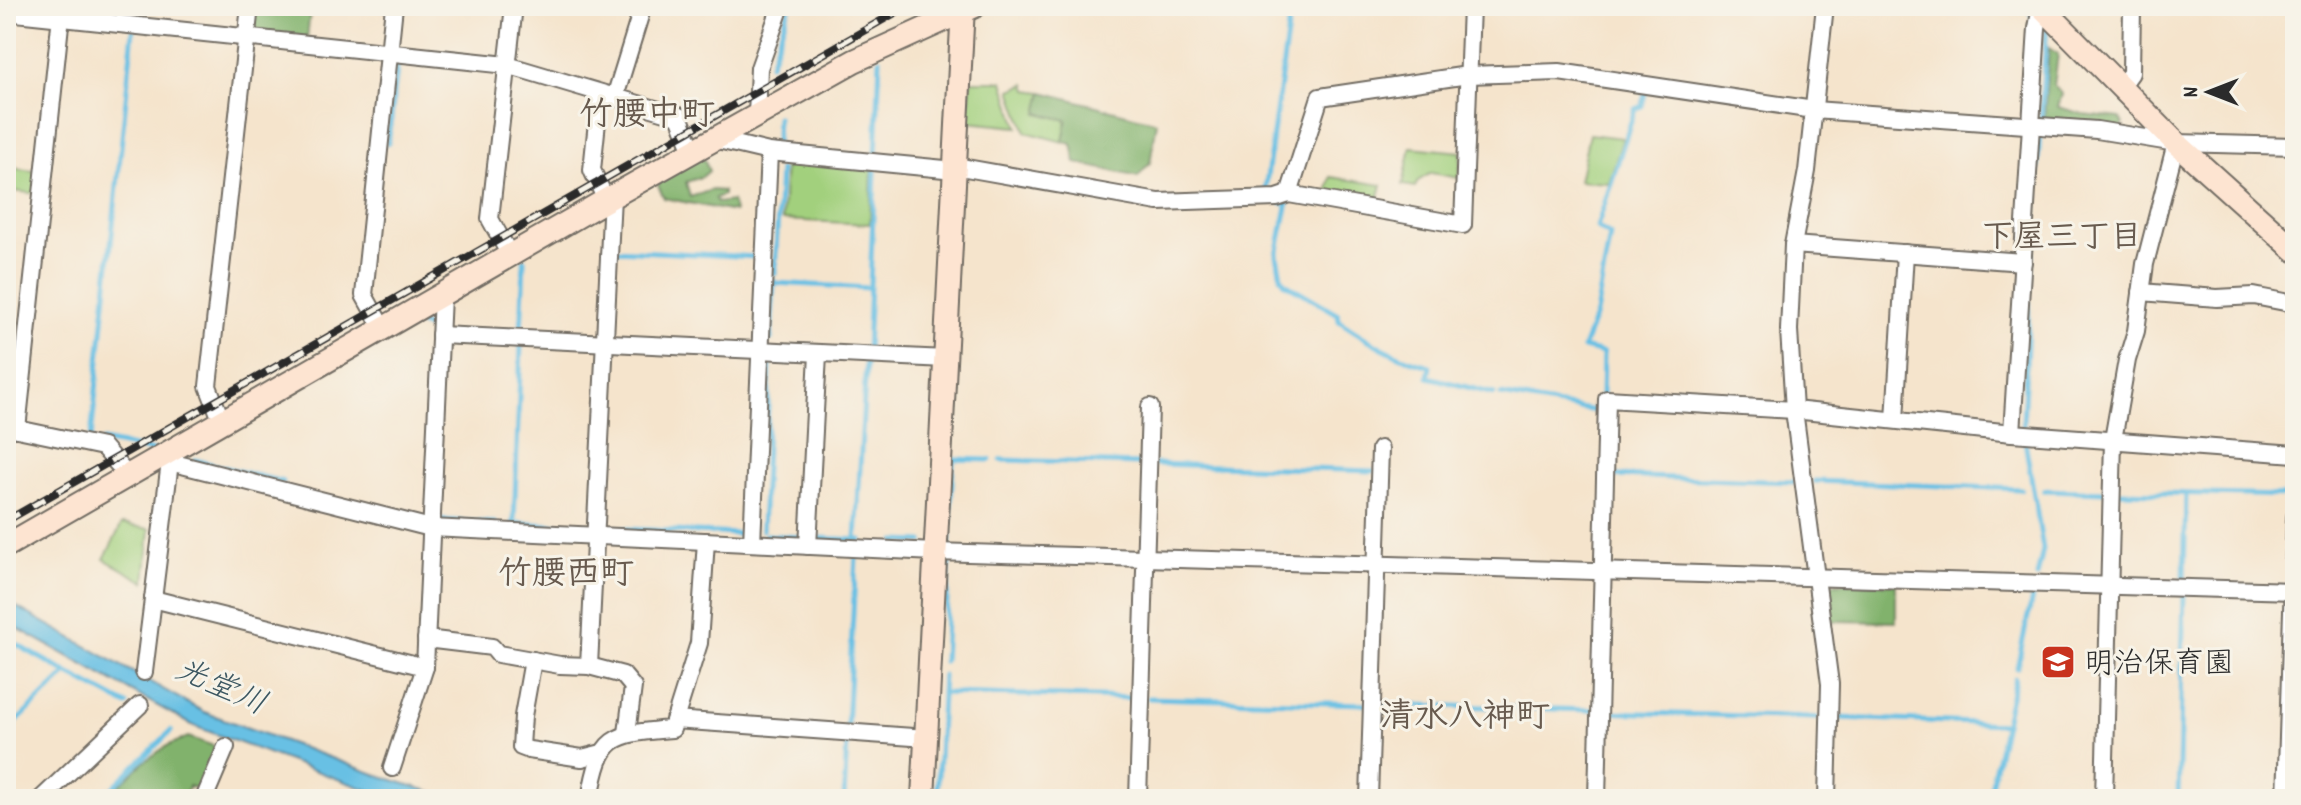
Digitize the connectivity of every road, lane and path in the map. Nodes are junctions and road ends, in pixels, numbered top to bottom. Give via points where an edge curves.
1 (250, 6) edge
2 (394, 6) edge
3 (514, 6) edge
4 (643, 6) edge
5 (781, 6) edge
6 (1471, 6) edge
7 (1825, 6) edge
8 (2132, 6) edge
9 (967, 8) edge
10 (6, 12) edge
11 (62, 12) edge
12 (2047, 12) edge
13 (246, 38) junction
14 (389, 53) junction
15 (507, 65) junction
16 (1468, 75) junction
17 (2120, 88) junction
18 (607, 95) junction
19 (1814, 110) junction
20 (757, 115) junction
21 (2032, 124) junction
22 (714, 139) junction
23 (2176, 143) junction
24 (2295, 146) edge
25 (693, 151) junction
26 (769, 152) junction
27 (955, 168) junction
28 (1289, 194) junction
29 (609, 198) junction
30 (1793, 245) junction
31 (2295, 250) edge
32 (1905, 253) junction
33 (510, 255) junction
34 (2023, 262) junction
35 (2141, 292) junction
36 (442, 296) junction
37 (2295, 304) edge
38 (383, 329) junction
39 (440, 335) junction
40 (606, 343) junction
41 (761, 352) junction
42 (818, 354) junction
43 (946, 359) junction
44 (1150, 407) dead end
45 (1794, 410) junction
46 (1895, 420) junction
47 (222, 422) junction
48 (11, 428) edge
49 (2012, 433) junction
50 (2113, 440) junction
51 (1380, 449) dead end
52 (2295, 454) edge
53 (164, 460) junction
54 (128, 476) junction
55 (2295, 517) edge
56 (431, 528) junction
57 (597, 535) junction
58 (706, 541) junction
59 (752, 543) junction
60 (6, 546) edge
61 (808, 546) junction
62 (935, 552) junction
63 (1146, 558) junction
64 (1377, 565) junction
65 (1602, 571) junction
66 (1817, 577) junction
67 (2109, 585) junction
68 (2294, 591) edge
69 (153, 599) junction
70 (426, 639) junction
71 (533, 660) junction
72 (589, 666) junction
73 (425, 667) junction
74 (144, 672) dead end
75 (140, 705) dead end
76 (674, 720) junction
77 (627, 733) junction
78 (927, 738) junction
79 (226, 747) dead end
80 (602, 753) junction
81 (392, 768) dead end
82 (41, 799) edge
83 (204, 799) edge
84 (590, 799) edge
85 (923, 799) edge
86 (1138, 799) edge
87 (1369, 799) edge
88 (1597, 799) edge
89 (1827, 799) edge
90 (2104, 799) edge
91 (2286, 799) edge

1 - 13 street
2 - 14 street
3 - 15 street
4 - 18 street
5 - 20 street via 759,68
6 - 16 street
7 - 19 street
8 - 17 street via 2131,73
9 - 20 street via 882,46
9 - 27 street
10 - 11 street
11 - 13 street
11 - 48 street
12 - 17 street
12 - 21 street via 2037,28
13 - 14 street
13 - 47 street via 208,386
14 - 15 street
14 - 38 street via 364,295
15 - 18 street
15 - 33 street via 490,219
16 - 19 street via 1559,72
16 - 28 street via 1320,97
16 - 28 street via 1463,225
17 - 23 street
18 - 25 street via 679,116
18 - 29 street via 592,170
19 - 21 street
19 - 30 street
20 - 22 street
21 - 23 street
21 - 34 street
22 - 25 street
22 - 26 street
23 - 24 street
23 - 31 street
23 - 35 street
25 - 29 street
26 - 27 street
26 - 41 street
27 - 28 street via 1158,202
27 - 43 street
29 - 33 street
29 - 40 street
30 - 32 street
30 - 45 street via 1789,330
32 - 34 street
32 - 46 street
33 - 36 street
34 - 49 street
35 - 37 street via 2254,296
35 - 50 street
36 - 38 street
36 - 39 street
38 - 47 street
39 - 40 street
39 - 56 street
40 - 41 street
40 - 57 street
41 - 42 street
41 - 59 street
42 - 43 street
42 - 61 street
43 - 62 street
44 - 63 street
45 - 46 street
45 - 65 street via 1607,399
45 - 66 street
46 - 49 street
47 - 53 street
48 - 54 street via 103,447
49 - 50 street
50 - 52 street
50 - 67 street
51 - 64 street
53 - 54 street
53 - 56 street
53 - 69 street
54 - 60 street
55 - 68 street
56 - 57 street
56 - 70 street
57 - 58 street
57 - 72 street
58 - 59 street
58 - 76 street via 699,643
59 - 61 street
61 - 62 street
62 - 63 street
62 - 78 street
63 - 64 street
63 - 86 street
64 - 65 street
64 - 87 street
65 - 66 street
65 - 88 street
66 - 67 street
66 - 89 street via 1830,684
67 - 68 street
67 - 90 street
68 - 91 street
69 - 73 street
69 - 74 street
70 - 71 street via 492,647 498,654
70 - 73 street
71 - 72 street
71 - 80 street via 521,747 582,758
72 - 77 street via 623,675 633,687
73 - 81 street
75 - 82 street
76 - 77 street via 672,729
76 - 78 street
77 - 80 street
78 - 85 street
79 - 83 street
80 - 84 street

